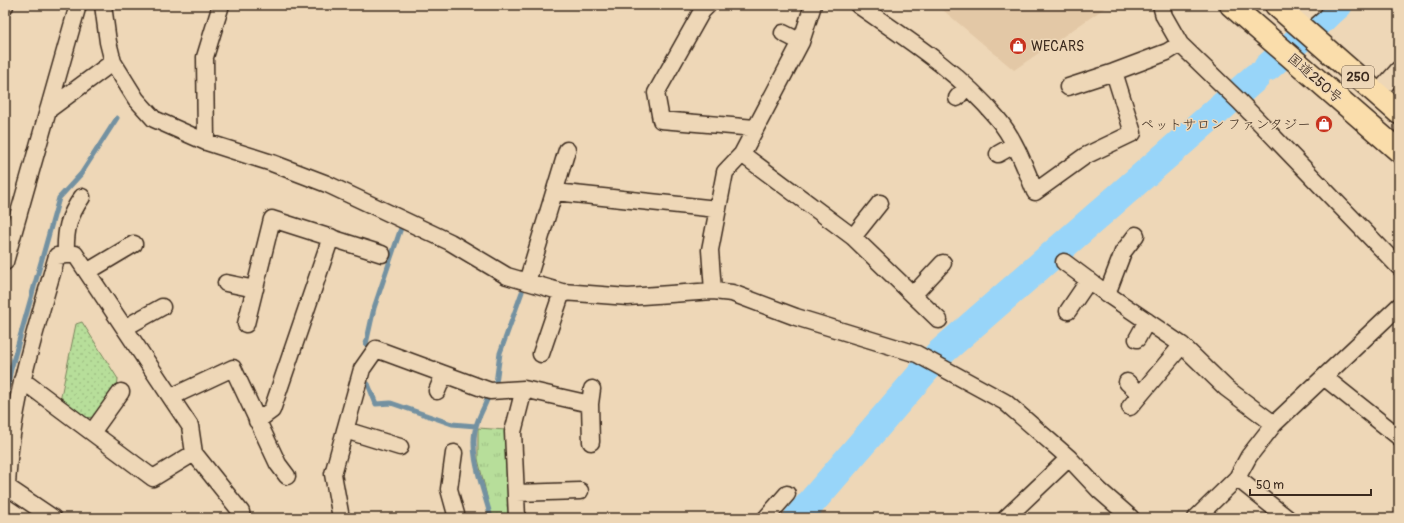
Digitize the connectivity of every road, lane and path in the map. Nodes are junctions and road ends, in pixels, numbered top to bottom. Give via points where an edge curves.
1 (78, 5) edge
2 (103, 5) edge
3 (221, 5) edge
4 (708, 5) edge
5 (813, 5) edge
6 (858, 5) edge
7 (1162, 5) edge
8 (1231, 5) edge
9 (1276, 5) edge
10 (1314, 5) edge
11 (1297, 23) junction
12 (784, 33) dead end
13 (801, 42) junction
14 (1180, 44) junction
15 (113, 62) junction
16 (1399, 69) edge
17 (1114, 72) junction
18 (1068, 87) dead end
19 (1377, 94) junction
20 (48, 110) junction
21 (1399, 113) edge
22 (755, 128) junction
23 (206, 142) junction
24 (1014, 146) junction
25 (567, 150) dead end
26 (1399, 151) edge
27 (742, 154) junction
28 (998, 154) dead end
29 (555, 192) junction
30 (82, 197) dead end
31 (880, 203) dead end
32 (717, 209) junction
33 (1136, 235) dead end
34 (331, 237) junction
35 (853, 237) junction
36 (134, 244) dead end
37 (382, 254) dead end
38 (66, 255) junction
39 (5, 262) edge
40 (1064, 262) dead end
41 (943, 263) dead end
42 (1399, 267) edge
43 (88, 272) junction
44 (1088, 280) junction
45 (527, 282) junction
46 (226, 283) dead end
47 (255, 289) junction
48 (713, 291) junction
49 (562, 292) junction
50 (914, 294) junction
51 (1107, 294) junction
52 (1399, 306) edge
53 (162, 307) dead end
54 (1068, 311) dead end
55 (939, 320) dead end
56 (1147, 321) junction
57 (246, 324) dead end
58 (126, 327) junction
59 (1137, 339) dead end
60 (1182, 345) junction
61 (541, 354) dead end
62 (444, 374) junction
63 (1324, 377) junction
64 (22, 380) junction
65 (1126, 382) dead end
66 (524, 389) junction
67 (437, 391) dead end
68 (121, 392) dead end
69 (1140, 394) junction
70 (172, 397) junction
71 (1130, 407) dead end
72 (257, 421) junction
73 (1274, 424) junction
74 (345, 430) junction
75 (93, 431) junction
76 (1399, 437) edge
77 (591, 442) dead end
78 (400, 447) dead end
79 (194, 453) junction
80 (454, 454) dead end
81 (1069, 458) junction
82 (278, 471) dead end
83 (1237, 478) junction
84 (580, 491) dead end
85 (516, 493) junction
86 (787, 494) dead end
87 (1121, 515) edge
88 (53, 518) edge
89 (242, 518) edge
90 (341, 518) edge
91 (457, 518) edge
92 (517, 518) edge
93 (766, 518) edge
94 (1006, 518) edge
95 (1196, 518) edge
96 (1287, 518) edge

1 - 20 street
2 - 15 street
3 - 23 street via 205,57
4 - 22 street via 702,11 656,93 661,120
5 - 13 street
6 - 24 street via 944,65 962,93 998,119
7 - 14 street via 1164,16
8 - 26 highway, 国道250号 / 250
9 - 11 highway, 国道250号 / 250
10 - 11 street
11 - 19 highway, 国道250号 / 250
12 - 13 street
13 - 22 street
14 - 17 street via 1167,52
14 - 42 street via 1240,102
15 - 20 street
15 - 23 street via 136,99 154,119
16 - 19 street
17 - 18 street
17 - 24 street via 1133,133 1085,156 1030,194
19 - 21 highway, 国道250号 / 250
20 - 39 street
22 - 27 street
23 - 45 street via 327,184 450,242 507,276
24 - 28 street
25 - 29 street
27 - 32 street via 725,172
27 - 35 street
29 - 32 street
29 - 45 street
30 - 38 street via 72,211 65,234
31 - 35 street
32 - 48 street via 710,250
33 - 51 street via 1123,252
34 - 37 street
34 - 47 street via 272,219
34 - 72 street via 272,410
35 - 50 street
36 - 43 street
38 - 43 street via 75,254
38 - 64 street via 57,256
40 - 44 street
41 - 50 street
43 - 58 street
44 - 51 street
44 - 54 street
45 - 49 street
46 - 47 street
47 - 57 street
48 - 49 street via 628,297
48 - 81 street via 732,293 796,317 917,354 1005,402
49 - 61 street
50 - 55 street
51 - 56 street
52 - 63 street
53 - 58 street
56 - 59 street
56 - 60 street
58 - 70 street
60 - 69 street
60 - 73 street via 1226,388
62 - 66 street via 490,391
62 - 67 street
62 - 74 street via 376,349 362,369
63 - 73 street
63 - 76 street
64 - 75 street
64 - 88 street via 9,453 8,487
65 - 69 street
66 - 77 street via 591,396
66 - 85 street via 512,432
68 - 75 street
69 - 71 street
70 - 72 street via 233,368
70 - 79 street via 190,426
72 - 82 street
73 - 83 street via 1249,456
74 - 78 street
74 - 90 street via 333,474
75 - 79 street via 153,478
79 - 89 street via 241,512
80 - 91 street via 449,489
81 - 87 street
81 - 94 street
83 - 95 street
83 - 96 street
84 - 85 street
85 - 92 street
86 - 93 street

